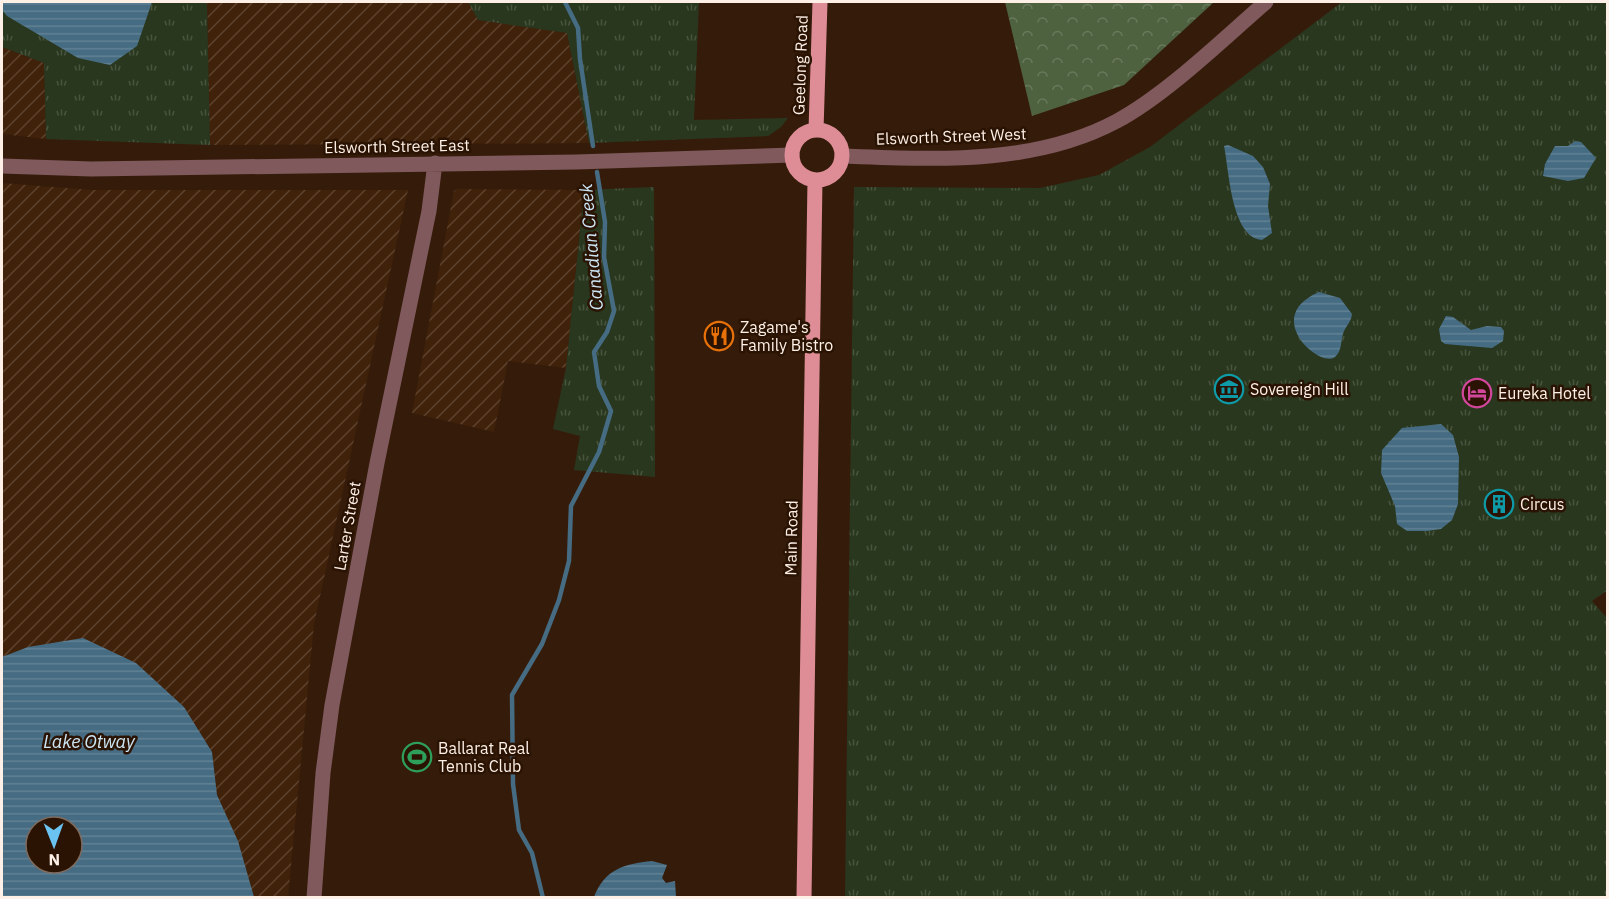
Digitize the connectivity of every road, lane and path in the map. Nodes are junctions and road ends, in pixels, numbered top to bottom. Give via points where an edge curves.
1 (820, 2) edge
2 (1266, 2) edge
3 (816, 130) junction
4 (792, 155) junction
5 (842, 156) junction
6 (435, 163) junction
7 (2, 166) edge
8 (815, 180) junction
9 (314, 897) edge
10 (804, 897) edge

1 - 3 main road, Geelong Road
2 - 5 street, Elsworth Street West via 1142,105 1082,137 1050,148 1001,156
3 - 4 main road via 797,140
3 - 5 main road via 834,138
4 - 6 street, Elsworth Street East
4 - 8 main road via 799,172
5 - 8 main road via 834,173
6 - 7 street, Elsworth Street East via 62,169
6 - 9 street, Larter Street via 429,211 332,705
8 - 10 main road, Main Road

